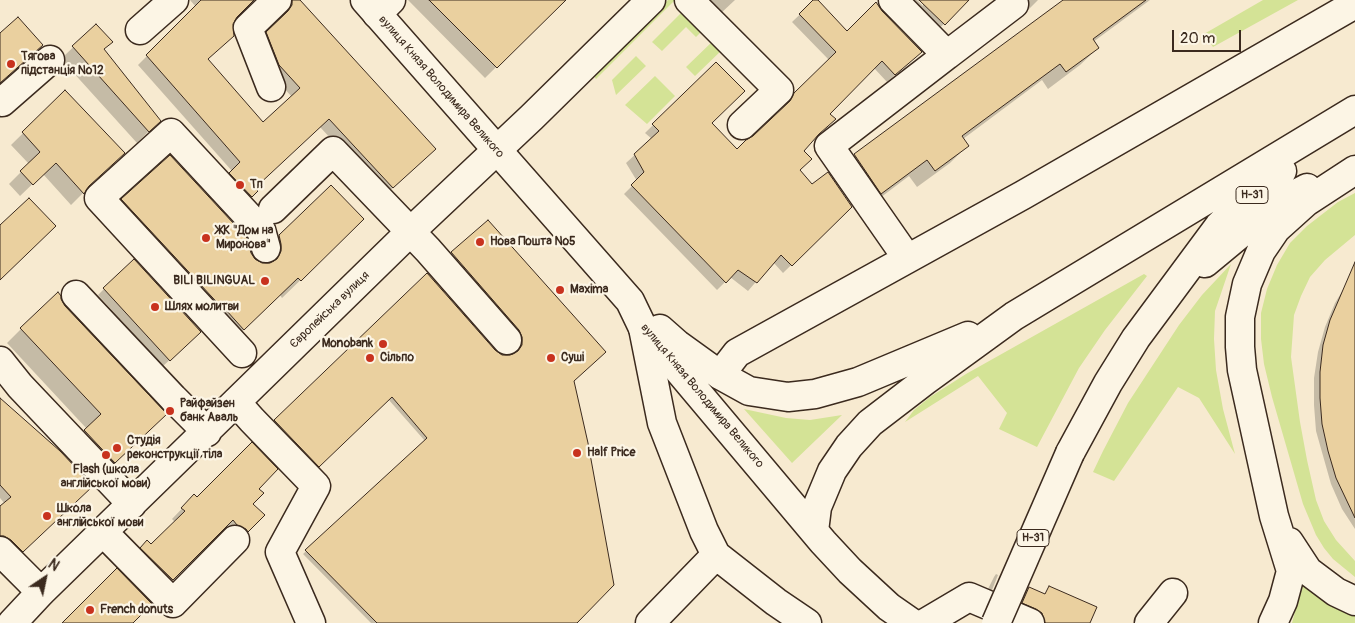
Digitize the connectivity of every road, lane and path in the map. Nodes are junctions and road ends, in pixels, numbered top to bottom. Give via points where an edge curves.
1 (174, 0) edge
2 (278, 0) edge
3 (651, 0) edge
4 (689, 0) edge
5 (893, 0) edge
6 (1014, 4) dead end
7 (1355, 4) edge
8 (377, 5) edge
9 (140, 30) dead end
10 (947, 55) junction
11 (50, 60) dead end
12 (271, 87) dead end
13 (0, 100) edge
14 (1355, 110) edge
15 (1355, 119) edge
16 (742, 125) dead end
17 (497, 151) junction
18 (1355, 161) edge
19 (1355, 170) edge
20 (273, 209) dead end
21 (411, 232) junction
22 (266, 248) dead end
23 (907, 258) junction
24 (1169, 293) junction
25 (76, 295) dead end
26 (630, 301) junction
27 (1014, 316) junction
28 (643, 328) junction
29 (507, 340) dead end
30 (242, 353) dead end
31 (0, 361) edge
32 (720, 375) junction
33 (236, 402) junction
34 (206, 432) junction
35 (132, 504) junction
36 (1274, 516) junction
37 (814, 531) junction
38 (103, 532) junction
39 (235, 540) dead end
40 (0, 551) edge
41 (716, 555) junction
42 (42, 592) junction
43 (1173, 593) dead end
44 (1355, 601) edge
45 (12, 623) edge
46 (311, 623) edge
47 (650, 623) edge
48 (807, 623) edge
49 (912, 623) edge
50 (925, 623) edge
51 (996, 623) edge
52 (1030, 623) edge
53 (1149, 623) edge
54 (1273, 623) edge

1 - 9 main road
2 - 12 main road via 248,28
3 - 17 main road, Європейська вулиця
4 - 16 main road via 779,90
5 - 10 main road
6 - 10 main road
7 - 23 main road
8 - 17 main road, вулиця Князя Володимира Великого
10 - 23 main road via 829,146
11 - 13 main road via 2,102
14 - 27 main road
15 - 24 main road, Н-31 via 1263,184 1219,226
17 - 21 main road, Європейська вулиця
17 - 26 main road, вулиця Князя Володимира Великого
18 - 24 main road, Н-31 via 1274,205
19 - 36 main road via 1306,202 1276,229 1261,251 1247,284 1240,317 1242,370
20 - 21 main road via 333,151
21 - 29 main road
21 - 33 main road, Європейська вулиця
22 - 30 main road via 260,230 171,133 99,198
23 - 32 main road via 737,353
24 - 51 main road, Н-31, bridge via 1108,383 1070,453
25 - 34 main road
26 - 28 main road, вулиця Князя Володимира Великого
26 - 32 main road via 678,344
27 - 32 main road via 858,382 815,394 788,397 749,391
27 - 37 main road via 870,423 832,471 817,507
28 - 37 main road, вулиця Князя Володимира Великого
28 - 41 main road via 662,423
31 - 35 main road
33 - 34 main road, Європейська вулиця
33 - 46 main road via 316,486 280,552
34 - 35 main road, Європейська вулиця
35 - 38 main road, Європейська вулиця
36 - 44 main road via 1308,571 1336,592
36 - 54 main road via 1291,571
37 - 49 main road, вулиця Князя Володимира Великого via 850,572
38 - 39 main road via 173,603
38 - 42 main road, Європейська вулиця
40 - 42 main road
41 - 47 main road
41 - 48 main road
42 - 45 main road, Європейська вулиця
43 - 53 main road
50 - 52 main road via 969,597

